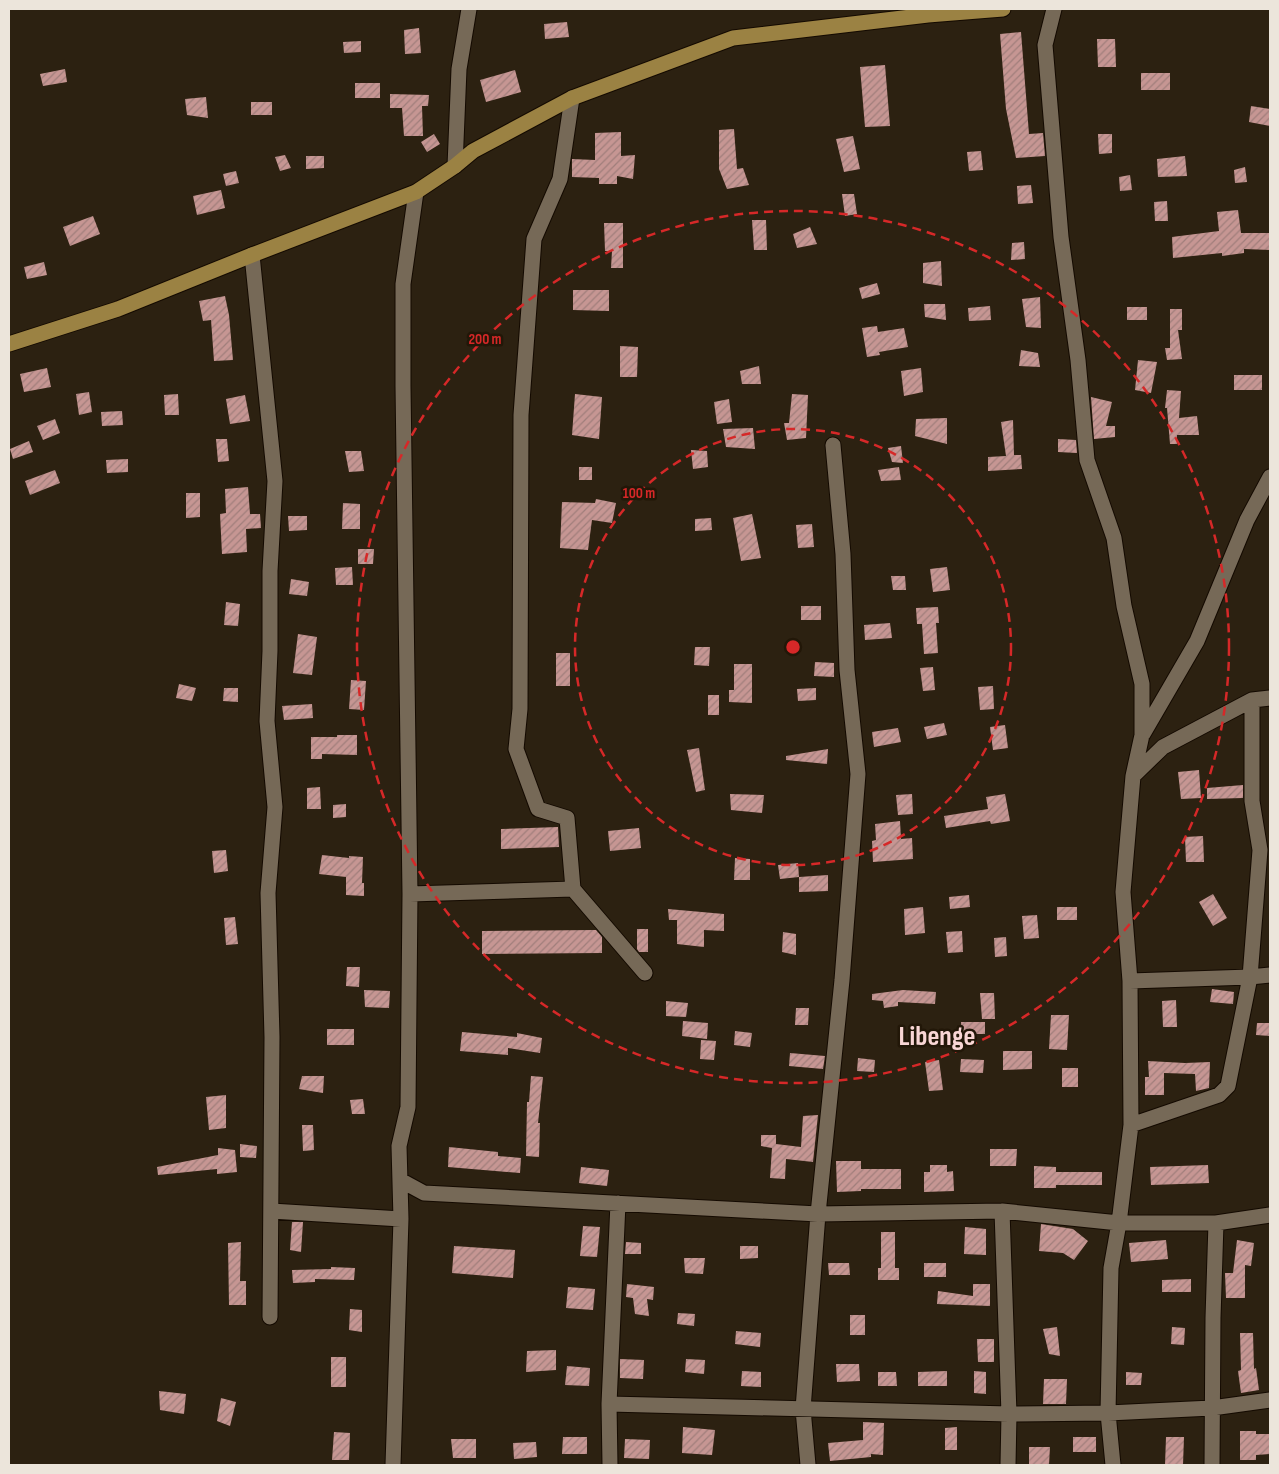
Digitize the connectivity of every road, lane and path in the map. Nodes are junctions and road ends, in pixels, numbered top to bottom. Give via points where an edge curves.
1 (469, 9) edge
2 (1003, 9) edge
3 (1054, 9) edge
4 (572, 98) junction
5 (456, 166) junction
6 (416, 192) junction
7 (252, 255) junction
8 (9, 344) edge
9 (833, 445) dead end
10 (1270, 477) edge
11 (1270, 698) edge
12 (1252, 700) junction
13 (1142, 735) junction
14 (1133, 776) junction
15 (573, 889) junction
16 (410, 894) junction
17 (645, 973) dead end
18 (1270, 974) edge
19 (1250, 977) junction
20 (1130, 981) junction
21 (1131, 1125) junction
22 (400, 1180) junction
23 (618, 1203) junction
24 (271, 1211) junction
25 (1002, 1211) junction
26 (818, 1214) junction
27 (1270, 1215) edge
28 (401, 1219) junction
29 (1119, 1223) junction
30 (1216, 1223) junction
31 (270, 1317) dead end
32 (1270, 1400) edge
33 (609, 1404) junction
34 (1212, 1408) junction
35 (804, 1409) junction
36 (1108, 1413) junction
37 (1009, 1414) junction
38 (393, 1465) edge
39 (610, 1465) edge
40 (808, 1465) edge
41 (1008, 1465) edge
42 (1113, 1465) edge
43 (1212, 1465) edge

1 - 5 street via 459,69
2 - 4 main road via 733,38
3 - 13 street via 1045,45 1061,237 1088,460 1114,538 1124,606 1142,684
4 - 5 main road via 473,151
4 - 15 street via 560,179 534,239 521,415 520,709 516,750 538,809 567,818
5 - 6 main road
6 - 7 main road
6 - 16 street via 403,284
7 - 8 main road via 118,309
7 - 24 street via 275,480 267,721 275,807 268,893 272,1037
9 - 26 street via 843,554 847,670 858,774 842,980
10 - 13 street via 1247,520 1197,641
11 - 12 street
12 - 14 street via 1163,747
12 - 19 street via 1252,801 1260,850
13 - 14 street
14 - 20 street via 1123,892
15 - 16 street
15 - 17 street
16 - 22 street via 408,1106 399,1146
18 - 19 street
19 - 20 street
19 - 21 street via 1228,1086 1219,1095
20 - 21 street
21 - 29 street
22 - 23 street via 424,1193
22 - 28 street
23 - 26 street
23 - 33 street
24 - 28 street
24 - 31 street
25 - 26 street
25 - 29 street
25 - 37 street
26 - 35 street
27 - 30 street
28 - 38 street
29 - 30 street
29 - 36 street via 1111,1268
30 - 34 street
32 - 34 street
33 - 35 street
33 - 39 street
34 - 36 street
34 - 43 street
35 - 37 street
35 - 40 street
36 - 37 street
36 - 42 street
37 - 41 street

